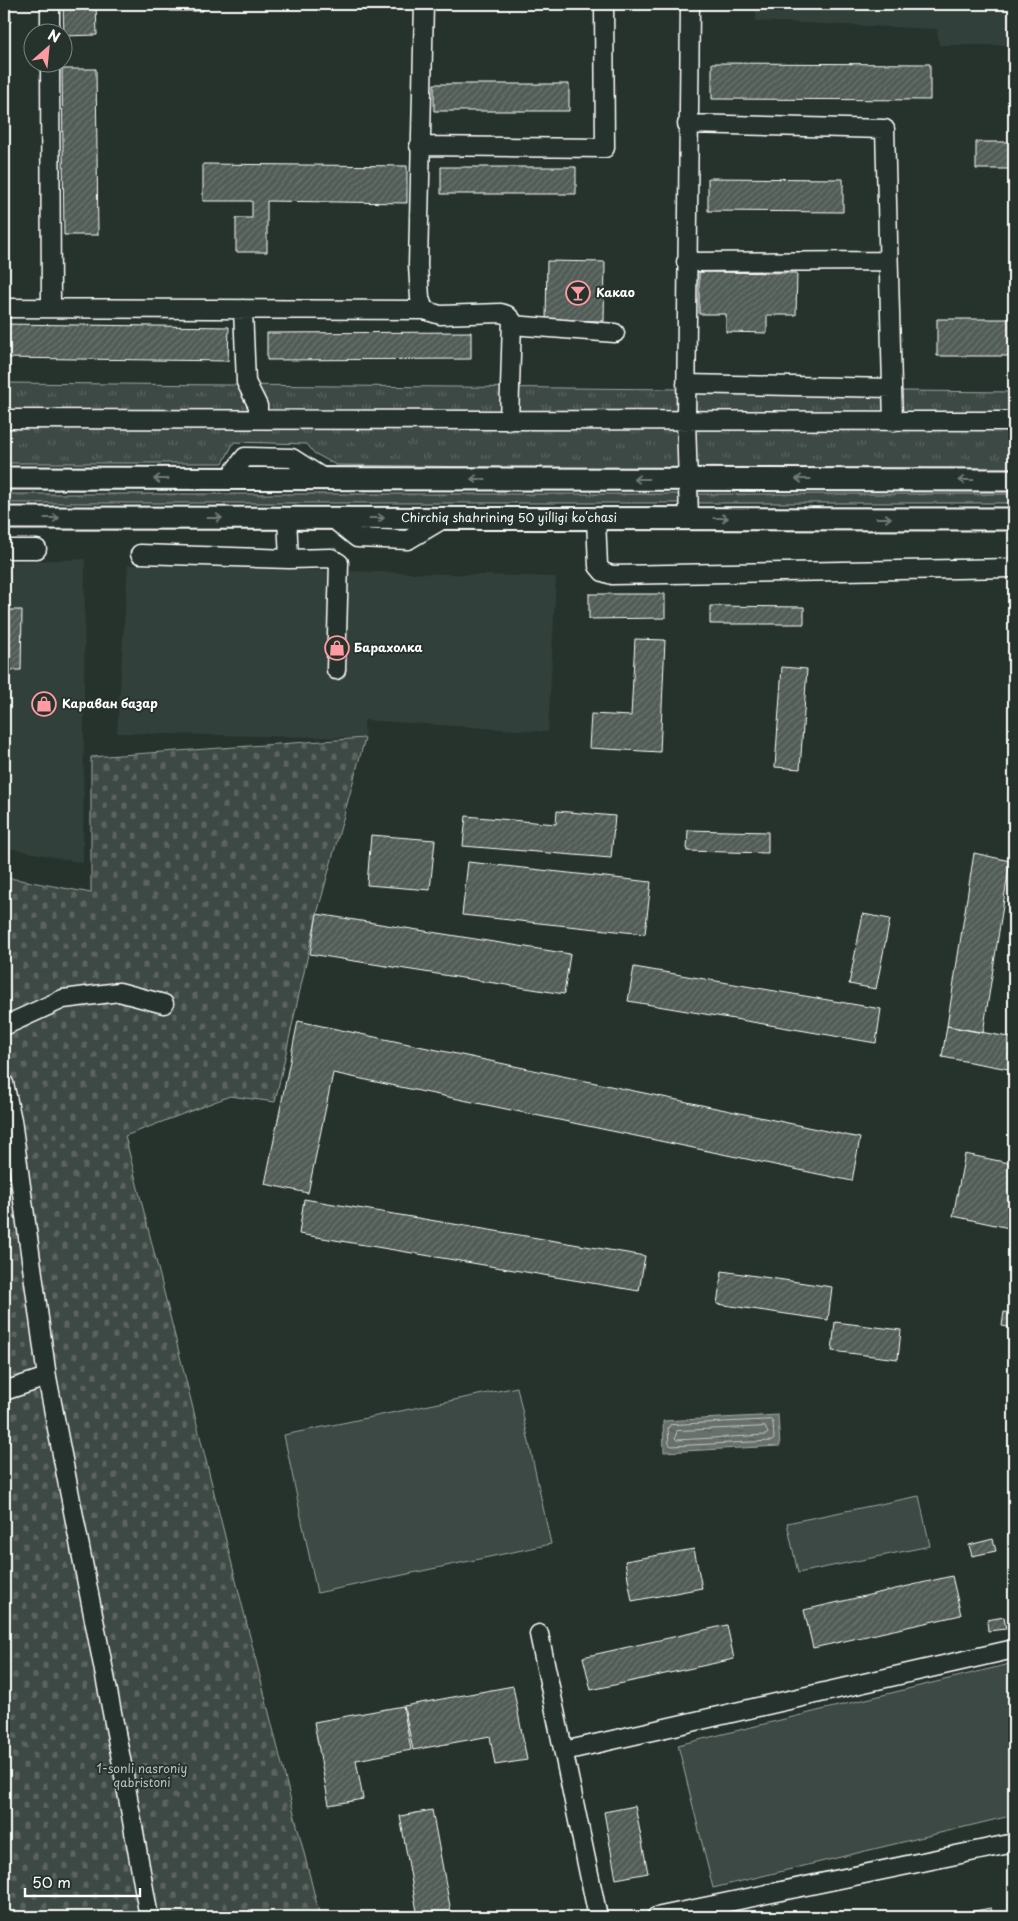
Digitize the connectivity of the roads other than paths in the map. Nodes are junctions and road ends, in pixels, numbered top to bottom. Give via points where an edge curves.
1 (50, 4) edge
2 (424, 4) edge
3 (604, 4) edge
4 (690, 4) edge
5 (50, 22) edge
6 (50, 72) edge
7 (687, 124) junction
8 (419, 146) junction
9 (888, 261) junction
10 (686, 262) junction
11 (4, 308) edge
12 (51, 308) junction
13 (242, 309) junction
14 (424, 310) junction
15 (512, 325) junction
16 (615, 333) dead end
17 (686, 384) junction
18 (892, 388) junction
19 (4, 419) edge
20 (258, 419) junction
21 (509, 420) junction
22 (686, 420) junction
23 (1014, 421) edge
24 (893, 422) junction
25 (4, 478) edge
26 (688, 479) junction
27 (1014, 480) edge
28 (4, 518) edge
29 (287, 518) junction
30 (689, 518) junction
31 (596, 519) junction
32 (1014, 519) edge
33 (4, 549) edge
34 (37, 549) dead end
35 (140, 554) dead end
36 (289, 559) junction
37 (1014, 568) edge
38 (336, 670) dead end
39 (164, 1004) dead end
40 (4, 1026) edge
41 (4, 1083) edge
42 (8, 1121) edge
43 (47, 1377) junction
44 (4, 1390) edge
45 (539, 1634) dead end
46 (1014, 1649) edge
47 (564, 1751) junction
48 (1014, 1843) edge
49 (149, 1917) edge
50 (598, 1917) edge
51 (656, 1917) edge

1 - 5 street
2 - 8 street
3 - 8 street via 605,148
4 - 7 street
6 - 12 street
7 - 9 street via 885,128
7 - 10 street
8 - 14 street via 418,265
9 - 10 street
9 - 18 street
10 - 17 street
11 - 12 street
12 - 13 street
13 - 14 street
13 - 20 street via 246,382 258,406
14 - 15 street via 440,316 501,313 512,320
15 - 16 street
15 - 21 street
17 - 18 street
17 - 22 street
18 - 24 street
19 - 20 street
20 - 21 street
21 - 22 street
22 - 24 street
22 - 26 street
23 - 24 street
26 -> 25 main road
27 -> 26 main road
26 - 30 street
28 -> 29 main road, Chirchiq shahrining 50 yilligi koʻchasi
29 - 31 main road, Chirchiq shahrining 50 yilligi koʻchasi
29 - 36 street
30 - 31 main road, Chirchiq shahrining 50 yilligi koʻchasi
30 -> 32 main road, Chirchiq shahrining 50 yilligi koʻchasi
31 - 37 street via 598,566 612,575
33 - 34 street
35 - 36 street
36 - 38 street via 331,558 339,563
39 - 40 street via 119,992 62,999
41 - 42 street
42 - 43 street
43 - 44 street
43 - 49 street
45 - 47 street
46 - 47 street
47 - 50 street
48 - 51 street

